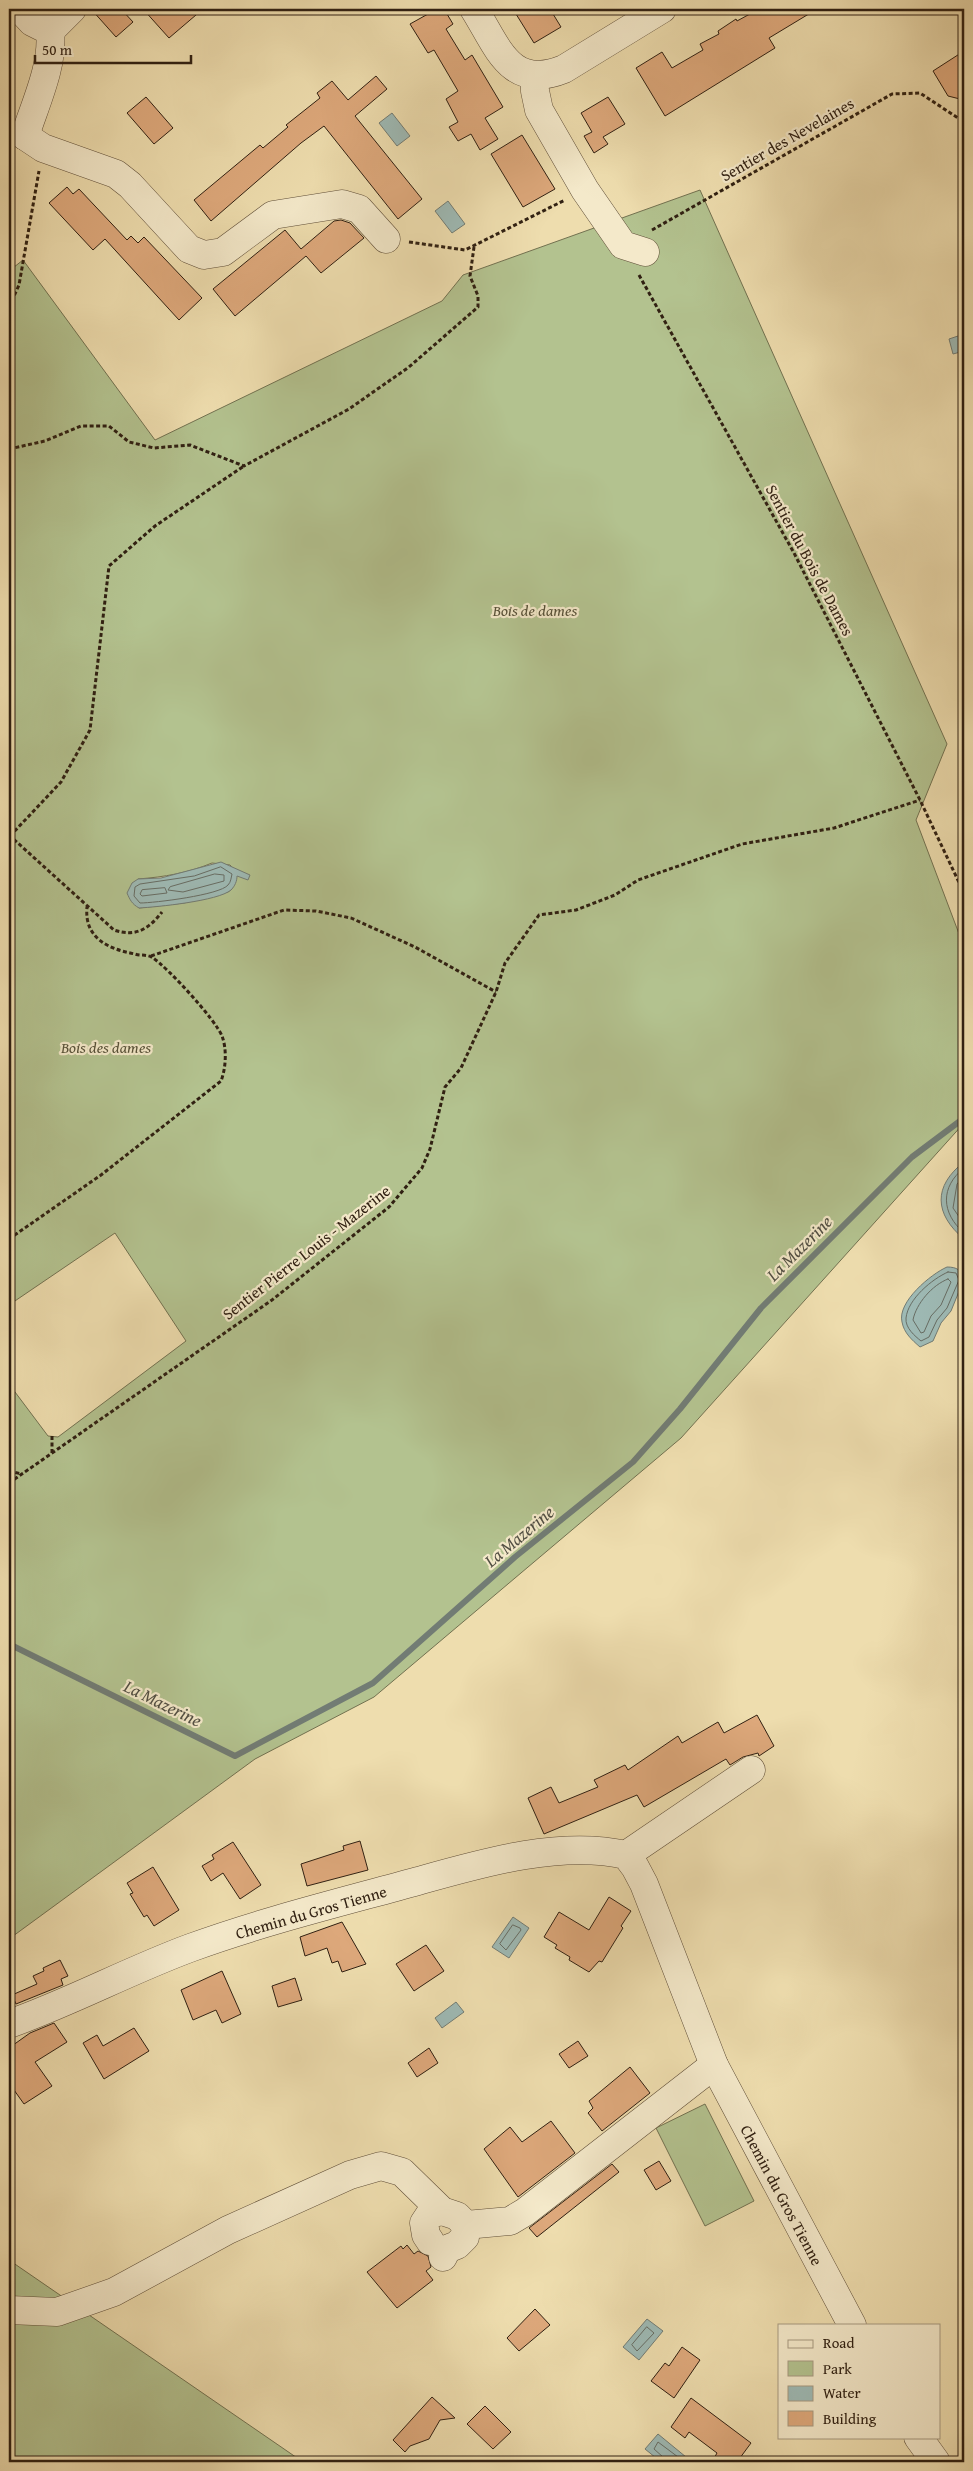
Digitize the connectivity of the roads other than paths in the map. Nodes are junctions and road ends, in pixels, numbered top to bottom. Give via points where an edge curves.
1 (20, 9) edge
2 (72, 9) edge
3 (474, 9) edge
4 (662, 9) edge
5 (50, 31) junction
6 (534, 75) junction
7 (25, 141) edge
8 (386, 239) road end
9 (634, 248) road end
10 (751, 1770) dead end
11 (626, 1855) junction
12 (9, 2024) edge
13 (714, 2065) junction
14 (442, 2211) junction
15 (466, 2225) junction
16 (9, 2310) edge
17 (851, 2324) edge
18 (919, 2438) edge
19 (936, 2462) edge

1 - 5 street via 32,22
2 - 5 street
3 - 6 street via 508,63 521,73
4 - 6 street via 564,69 550,75
5 - 7 street via 46,69
6 - 9 street via 539,110 584,190
7 - 8 street via 116,174 189,249 204,254 223,252 273,215 342,204 359,209
10 - 11 street
11 - 12 street, Chemin du Gros Tienne via 587,1851 542,1853 482,1863 189,1948
11 - 13 street, Chemin du Gros Tienne via 644,1884
13 - 15 street via 510,2222
13 - 17 street, Chemin du Gros Tienne
14 - 15 street via 457,2216
14 - 15 street via 430,2214 424,2223 426,2235 437,2248 457,2245 465,2237
14 - 16 street via 402,2172 381,2166 350,2175 228,2230 114,2292 57,2312
18 - 19 street

